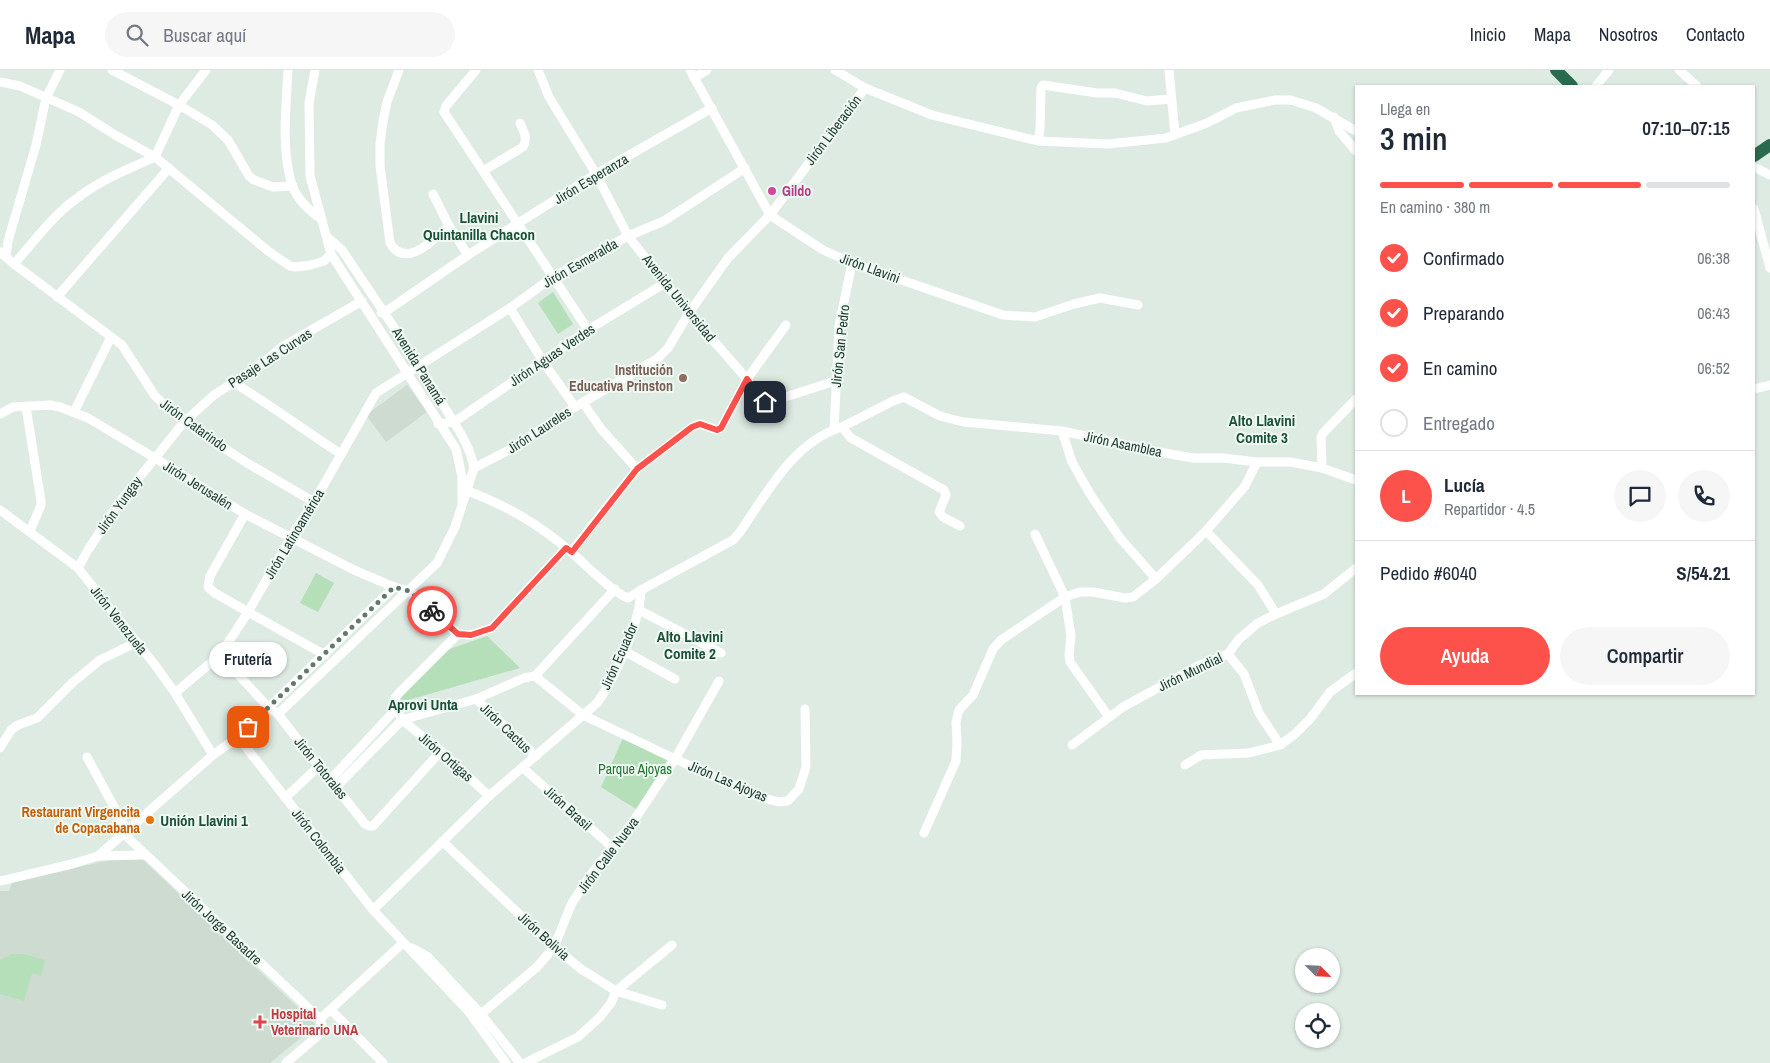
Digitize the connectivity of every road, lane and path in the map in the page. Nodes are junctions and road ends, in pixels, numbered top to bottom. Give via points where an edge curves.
1 (60, 70) edge
2 (112, 70) edge
3 (206, 70) edge
4 (288, 70) edge
5 (314, 70) edge
6 (399, 70) edge
7 (476, 70) edge
8 (538, 70) edge
9 (707, 70) edge
10 (835, 70) edge
11 (1169, 70) edge
12 (1556, 70) edge
13 (1609, 70) edge
14 (1680, 70) edge
15 (692, 74) edge
16 (0, 82) edge
17 (1571, 85) edge
18 (1597, 85) edge
19 (1697, 85) edge
20 (864, 88) junction
21 (46, 98) junction
22 (1170, 99) junction
23 (179, 105) junction
24 (712, 108) junction
25 (1334, 117) junction
26 (520, 123) dead end
27 (1355, 130) edge
28 (1175, 135) junction
29 (1038, 141) junction
30 (1770, 145) edge
31 (1355, 150) edge
32 (1755, 156) edge
33 (155, 157) junction
34 (1755, 158) edge
35 (169, 168) junction
36 (745, 168) junction
37 (483, 171) junction
38 (596, 174) junction
39 (1770, 175) edge
40 (293, 186) junction
41 (433, 194) dead end
42 (1755, 214) edge
43 (770, 215) junction
44 (322, 220) junction
45 (518, 224) junction
46 (449, 226) junction
47 (628, 236) junction
48 (327, 237) junction
49 (3, 254) edge
50 (332, 254) junction
51 (468, 255) junction
52 (852, 263) junction
53 (14, 264) junction
54 (1770, 268) edge
55 (553, 276) junction
56 (665, 284) junction
57 (57, 297) junction
58 (362, 302) junction
59 (1138, 305) dead end
60 (510, 308) junction
61 (385, 312) junction
62 (689, 312) junction
63 (371, 316) junction
64 (786, 325) dead end
65 (588, 330) junction
66 (112, 337) junction
67 (542, 360) junction
68 (420, 366) junction
69 (408, 372) junction
70 (747, 379) junction
71 (835, 381) junction
72 (234, 383) junction
73 (1770, 385) edge
74 (1755, 389) edge
75 (1355, 400) edge
76 (579, 405) junction
77 (26, 406) junction
78 (74, 412) junction
79 (0, 414) edge
80 (184, 422) junction
81 (454, 422) junction
82 (438, 424) junction
83 (838, 428) junction
84 (1062, 431) junction
85 (341, 454) junction
86 (155, 458) junction
87 (1257, 462) junction
88 (474, 468) junction
89 (1322, 468) junction
90 (637, 469) junction
91 (1355, 480) edge
92 (468, 491) junction
93 (314, 502) junction
94 (462, 509) junction
95 (0, 510) edge
96 (245, 514) junction
97 (960, 526) dead end
98 (30, 531) junction
99 (1206, 531) junction
100 (1034, 534) dead end
101 (291, 537) junction
102 (569, 550) junction
103 (78, 568) junction
104 (1355, 569) edge
105 (1156, 579) junction
106 (394, 587) junction
107 (614, 589) junction
108 (641, 590) junction
109 (409, 591) junction
110 (1065, 597) junction
111 (639, 610) junction
112 (248, 612) junction
113 (1276, 614) junction
114 (458, 634) junction
115 (137, 642) junction
116 (624, 650) junction
117 (722, 653) dead end
118 (1228, 654) junction
119 (220, 655) junction
120 (325, 655) junction
121 (1355, 674) edge
122 (535, 676) junction
123 (675, 679) dead end
124 (719, 680) dead end
125 (175, 693) junction
126 (476, 699) junction
127 (269, 708) junction
128 (397, 708) junction
129 (805, 708) dead end
130 (278, 714) junction
131 (583, 715) junction
132 (1109, 717) junction
133 (402, 720) junction
134 (238, 737) junction
135 (1072, 745) dead end
136 (1280, 745) junction
137 (0, 748) edge
138 (441, 751) junction
139 (213, 755) junction
140 (536, 756) junction
141 (87, 757) dead end
142 (675, 759) junction
143 (1185, 765) dead end
144 (318, 767) junction
145 (523, 768) junction
146 (333, 784) junction
147 (488, 796) junction
148 (285, 798) junction
149 (924, 832) dead end
150 (126, 833) junction
151 (442, 841) junction
152 (614, 848) junction
153 (146, 855) junction
154 (98, 856) junction
155 (0, 880) edge
156 (373, 910) junction
157 (403, 943) junction
158 (672, 945) dead end
159 (554, 947) junction
160 (616, 991) junction
161 (662, 1005) dead end
162 (331, 1010) junction
163 (481, 1014) junction
164 (320, 1019) junction
165 (286, 1063) edge
166 (383, 1063) edge
167 (506, 1063) edge
168 (520, 1063) edge
169 (525, 1063) edge

1 - 21 street
2 - 23 street
3 - 23 street
4 - 40 street via 285,148
5 - 44 street, Avenida Panamá via 309,103 310,176
6 - 46 street via 382,121 380,144 390,243 401,253 414,253
7 - 37 street via 444,112
8 - 38 street, Avenida Universidad via 549,97
9 - 15 street
10 - 20 street
11 - 22 street
12 - 17 highway
13 - 18 street
14 - 19 street
15 - 24 street, Jirón Llavini
16 - 21 street via 20,86
20 - 29 street via 932,115
20 - 43 street, Jirón Liberación
21 - 33 street via 79,112
21 - 49 street via 36,145
22 - 28 street
22 - 29 street via 1147,101 1115,92 1097,93 1043,85
23 - 33 street
23 - 40 street via 212,125 228,140 254,180 273,187
24 - 36 street, Jirón Llavini
24 - 38 street, Jirón Esperanza
25 - 27 street
25 - 28 street via 1291,100 1275,100 1236,108
25 - 31 street via 1339,131
26 - 37 street via 526,142
28 - 29 street via 1108,144
30 - 32 highway
33 - 35 street
33 - 53 street via 115,175 75,199 47,225
34 - 39 street
35 - 50 street via 268,252 290,266 311,265
35 - 57 street
36 - 43 street, Jirón Llavini
36 - 47 street, Jirón Esmeralda via 664,221
37 - 45 street
38 - 45 street, Jirón Esperanza
38 - 47 street, Avenida Universidad
40 - 44 street via 308,208
41 - 46 street
42 - 54 street
43 - 52 street, Jirón Llavini via 823,250
43 - 62 street, Jirón Liberación via 728,258
44 - 48 street, Avenida Panamá
45 - 51 street, Jirón Esperanza
45 - 55 street
46 - 51 street
47 - 55 street, Jirón Esmeralda
47 - 56 street, Avenida Universidad
48 - 50 street, Avenida Panamá
48 - 61 street, Avenida Panamá via 342,250
49 - 53 street, Jirón Catarindo
50 - 58 street, Avenida Panamá
51 - 61 street, Jirón Esperanza
52 - 59 street, Jirón Llavini via 1003,315 1036,316 1100,298
52 - 71 street, Jirón San Pedro via 839,326
53 - 57 street, Jirón Catarindo
55 - 60 street, Jirón Esmeralda
55 - 65 street
56 - 62 street, Avenida Universidad
56 - 65 street, Jirón Aguas Verdes
57 - 66 street, Jirón Catarindo
58 - 63 street, Avenida Panamá
58 - 72 street, Pasaje Las Curvas via 282,347
60 - 67 street
60 - 68 street, Jirón Esmeralda
61 - 63 street, Jirón Esperanza
61 - 68 street, Avenida Panamá
62 - 70 street, Avenida Universidad
62 - 76 street, Jirón Laureles via 668,348 657,359
63 - 69 street, Avenida Panamá
64 - 70 street
65 - 67 street, Jirón Aguas Verdes
66 - 78 street
66 - 80 street, Jirón Catarindo via 128,353 155,396
67 - 76 street
67 - 81 street, Jirón Aguas Verdes
68 - 69 street, Jirón Esmeralda
68 - 81 street, Avenida Panamá
69 - 82 street, Avenida Panamá
69 - 85 street, Jirón Latinoamérica via 376,393
70 - 71 street, Avenida Universidad via 761,400 770,402
70 - 90 street via 721,428 717,430 700,424 692,427
71 - 83 street, Jirón San Pedro
72 - 80 street, Pasaje Las Curvas via 214,394
72 - 85 street
73 - 74 street
75 - 89 street via 1323,433
76 - 88 street, Jirón Laureles via 511,449
76 - 90 street
77 - 78 street, Jirón Jerusalén via 50,405
77 - 79 street, Jirón Jerusalén via 13,407
77 - 98 street via 41,501
78 - 86 street, Jirón Jerusalén
80 - 86 street, Jirón Yungay
80 - 93 street, Jirón Catarindo
81 - 82 street, Jirón Aguas Verdes
81 - 88 street, Avenida Panamá
82 - 94 street, Avenida Panamá via 459,460
83 - 84 street, Jirón Asamblea via 907,398 940,416 963,422
83 - 97 street via 944,490 946,494 939,512
83 - 108 street via 797,454 732,540
84 - 87 street, Jirón Asamblea via 1176,455
84 - 105 street via 1072,462 1090,494 1120,538
85 - 93 street, Jirón Latinoamérica
86 - 96 street, Jirón Jerusalén
86 - 103 street, Jirón Yungay via 118,504
87 - 89 street, Jirón Asamblea via 1290,462
87 - 99 street via 1245,486
88 - 92 street, Avenida Panamá
89 - 91 street, Jirón Asamblea
90 - 102 street
92 - 94 street, Avenida Panamá
92 - 102 street via 529,519
93 - 101 street, Jirón Latinoamérica
94 - 109 street, Avenida Panamá via 437,563
95 - 98 street, Jirón Venezuela
96 - 101 street, Jirón Jerusalén
96 - 112 street via 210,576 208,587
98 - 103 street, Jirón Venezuela
99 - 105 street
99 - 113 street via 1258,585
100 - 110 street
101 - 106 street, Jirón Jerusalén
101 - 112 street, Jirón Latinoamérica
102 - 107 street
102 - 114 street via 492,628 471,635
103 - 115 street, Jirón Venezuela
104 - 113 street, Jirón Mundial via 1324,594
105 - 110 street via 1129,598 1093,592
106 - 109 street
106 - 120 street
107 - 108 street via 628,598
107 - 122 street
108 - 111 street, Jirón Ecuador
109 - 114 street
109 - 130 street, Avenida Panamá
110 - 132 street via 1071,636 1070,662
110 - 149 street via 1011,632 993,650 973,695 959,710 956,761
111 - 116 street, Jirón Ecuador
111 - 117 street
112 - 119 street, Jirón Latinoamérica
112 - 120 street
113 - 118 street, Jirón Mundial via 1248,631
114 - 128 street via 395,698
115 - 125 street, Jirón Venezuela
115 - 137 street via 100,660 37,718 12,730
116 - 123 street
116 - 131 street, Jirón Ecuador via 606,689 597,703
118 - 132 street, Jirón Mundial via 1183,674
118 - 136 street via 1244,674 1259,713
119 - 125 street, Jirón Latinoamérica
119 - 127 street, Jirón Totorales
120 - 127 street
121 - 136 street via 1330,692 1295,734
122 - 126 street
122 - 131 street, Jirón Las Ajoyas
124 - 142 street, Jirón Calle Nueva
125 - 139 street, Jirón Venezuela
126 - 133 street
126 - 140 street, Jirón Cactus
127 - 130 street, Jirón Totorales
127 - 134 street
128 - 133 street
128 - 146 street
129 - 142 street, Jirón Las Ajoyas via 806,767 799,790 788,802 760,797
130 - 144 street, Jirón Totorales
131 - 140 street, Jirón Ecuador
131 - 142 street, Jirón Las Ajoyas
132 - 135 street, Jirón Mundial
133 - 138 street, Jirón Ortigas
133 - 146 street
134 - 139 street
134 - 148 street, Jirón Colombia
136 - 143 street via 1249,753 1201,754
138 - 146 street, Jirón Totorales via 373,826 365,824
138 - 147 street, Jirón Ortigas
139 - 150 street
140 - 145 street, Jirón Ecuador
141 - 150 street, Jirón Jorge Basadre
142 - 152 street, Jirón Calle Nueva
144 - 146 street, Jirón Totorales
144 - 148 street
145 - 147 street, Jirón Ecuador
145 - 152 street, Jirón Brasil
147 - 151 street, Jirón Ecuador
148 - 156 street, Jirón Colombia
150 - 153 street, Jirón Jorge Basadre
150 - 154 street
151 - 156 street, Jirón Ecuador
151 - 159 street, Jirón Bolivia
152 - 159 street, Jirón Calle Nueva via 572,903
153 - 154 street
153 - 164 street, Jirón Jorge Basadre
154 - 155 street
156 - 157 street, Jirón Colombia
157 - 162 street
157 - 163 street, Jirón Colombia via 428,957
157 - 167 street, Jirón Colombia via 469,1012
158 - 160 street
159 - 160 street, Jirón Bolivia via 580,969
159 - 163 street, Jirón Calle Nueva via 537,967
160 - 161 street, Jirón Bolivia
160 - 169 street via 600,1017 578,1037
162 - 164 street
162 - 166 street
163 - 168 street, Jirón Colombia
164 - 165 street via 320,1033

